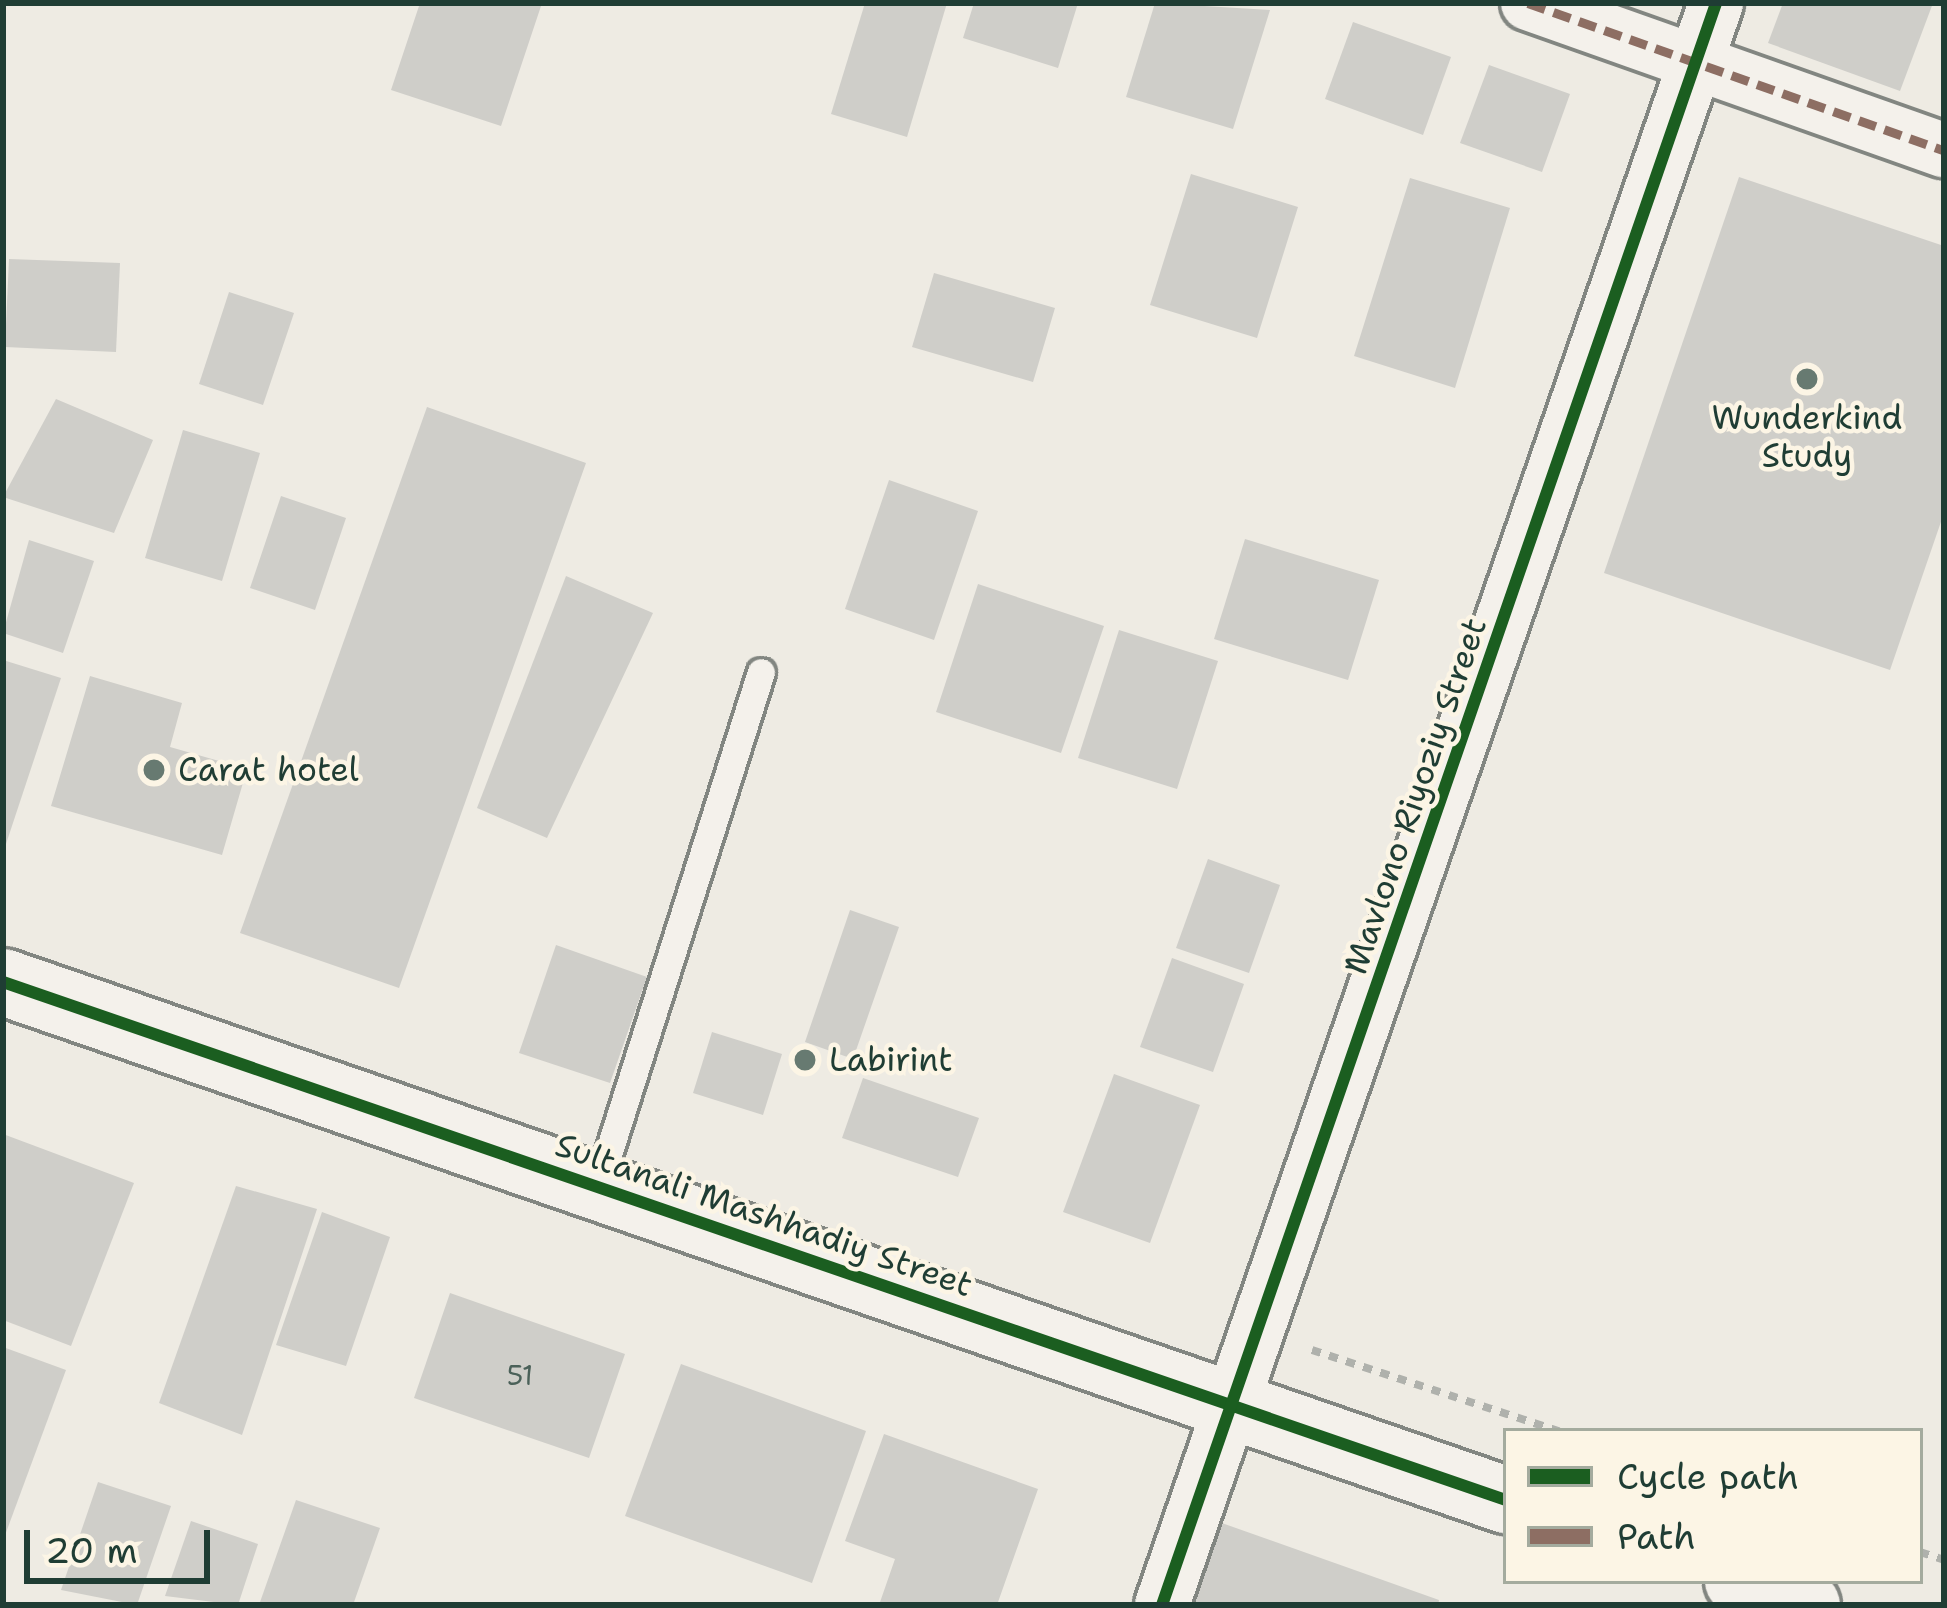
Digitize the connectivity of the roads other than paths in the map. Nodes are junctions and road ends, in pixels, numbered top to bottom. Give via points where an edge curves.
1 (1528, 3) edge
2 (1716, 3) edge
3 (1695, 60) junction
4 (1944, 149) edge
5 (761, 671) dead end
6 (3, 982) edge
7 (598, 1186) junction
8 (1234, 1405) junction
9 (1503, 1499) edge
10 (1747, 1584) edge
11 (1162, 1605) edge
12 (1807, 1605) edge

1 - 3 street
2 - 3 street, Mavlono Riyoziy Street
3 - 4 street
3 - 8 street, Mavlono Riyoziy Street
5 - 7 lane
6 - 7 street, Sultаnali Mashhadiy Street
7 - 8 street, Sultаnali Mashhadiy Street
8 - 9 street, Sultаnali Mashhadiy Street
8 - 11 street, Mavlono Riyoziy Street
10 - 12 street

